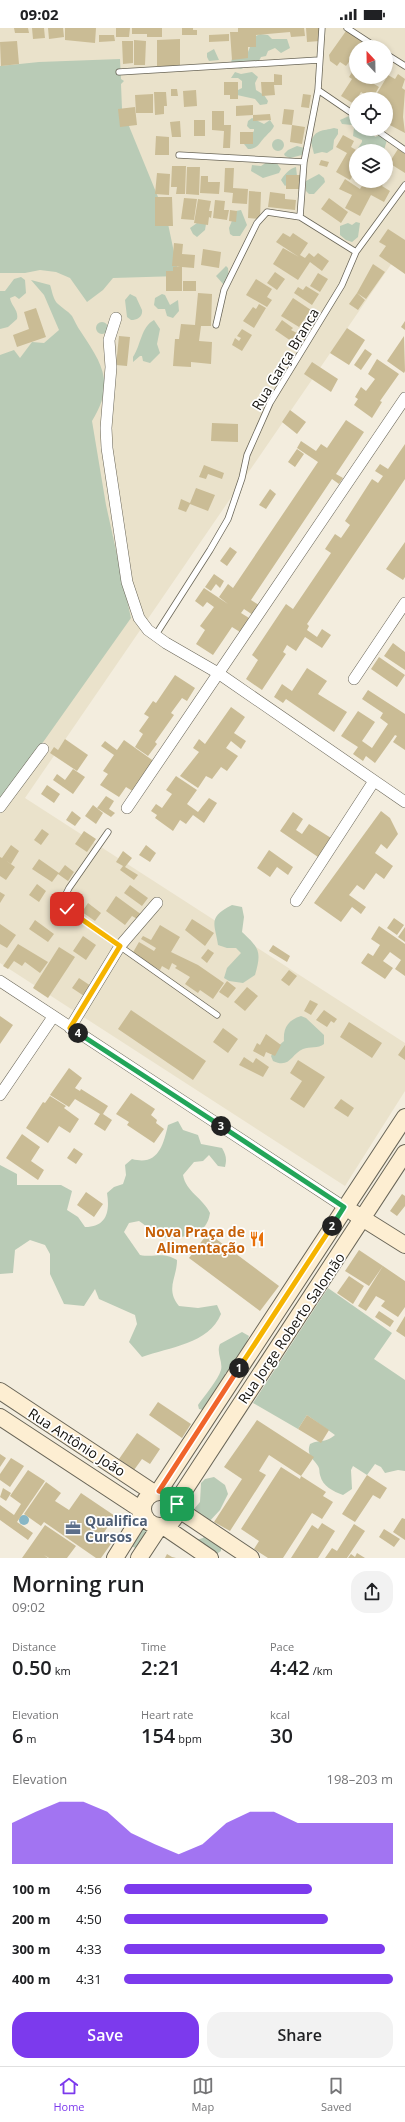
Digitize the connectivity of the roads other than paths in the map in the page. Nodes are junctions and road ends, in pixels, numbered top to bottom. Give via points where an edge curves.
1 (322, 28) edge
2 (347, 28) edge
3 (365, 40) edge
4 (393, 58) edge
5 (319, 60) junction
6 (405, 66) edge
7 (119, 72) dead end
8 (318, 90) junction
9 (349, 111) edge
10 (384, 136) edge
11 (405, 150) edge
12 (179, 156) dead end
13 (304, 162) junction
14 (405, 185) edge
15 (300, 217) junction
16 (356, 252) junction
17 (116, 318) dead end
18 (216, 325) dead end
19 (405, 398) edge
20 (405, 603) edge
21 (155, 636) junction
22 (218, 672) junction
23 (354, 679) dead end
24 (43, 749) dead end
25 (374, 781) junction
26 (405, 802) edge
27 (0, 807) edge
28 (127, 808) dead end
29 (108, 832) dead end
30 (296, 901) dead end
31 (157, 903) dead end
32 (120, 946) junction
33 (0, 981) edge
34 (217, 1015) dead end
35 (53, 1017) junction
36 (70, 1028) junction
37 (0, 1095) edge
38 (405, 1117) edge
39 (405, 1153) edge
40 (344, 1207) junction
41 (364, 1218) junction
42 (405, 1244) edge
43 (0, 1391) edge
44 (0, 1417) edge
45 (75, 1441) junction
46 (64, 1459) junction
47 (156, 1492) junction
48 (177, 1506) junction
49 (143, 1512) junction
50 (162, 1526) junction
51 (115, 1558) edge
52 (139, 1558) edge
53 (210, 1558) edge
54 (251, 1558) edge

1 - 5 lane
2 - 3 lane
4 - 6 lane
5 - 7 lane
5 - 8 lane
8 - 9 lane
8 - 13 lane
10 - 11 lane
12 - 13 lane
13 - 15 lane
14 - 16 lane, Rua Garça Branca
15 - 16 lane
15 - 18 lane via 267,212 257,223 224,290
16 - 21 lane, Rua Garça Branca via 339,291 270,403 247,456 228,519
17 - 21 street via 110,340 106,428 110,471 127,582 139,618
19 - 22 street
20 - 23 street
21 - 22 street
22 - 25 street
22 - 28 street
24 - 27 street
25 - 26 street
25 - 30 street
29 - 32 lane via 64,898 67,909
31 - 32 street
32 - 34 lane
32 - 36 street
33 - 35 street
35 - 36 street
35 - 37 street
36 - 40 street
38 - 40 main road, Rua Jorge Roberto Salomão
39 - 41 main road, Rua Jorge Roberto Salomão
40 - 41 main road
40 - 47 main road, Rua Jorge Roberto Salomão
41 - 42 main road
41 - 48 main road, Rua Jorge Roberto Salomão
43 - 45 main road, Rua Antônio João
44 - 46 main road, Rua Antônio João
45 - 46 main road
45 - 47 main road, Rua Antônio João
46 - 49 main road, Rua Antônio João
47 - 48 main road via 170,1494
47 - 49 main road via 145,1500
48 - 50 main road via 173,1520
48 - 54 main road
49 - 50 main road via 148,1521
49 - 51 main road
50 - 52 main road
50 - 53 main road

